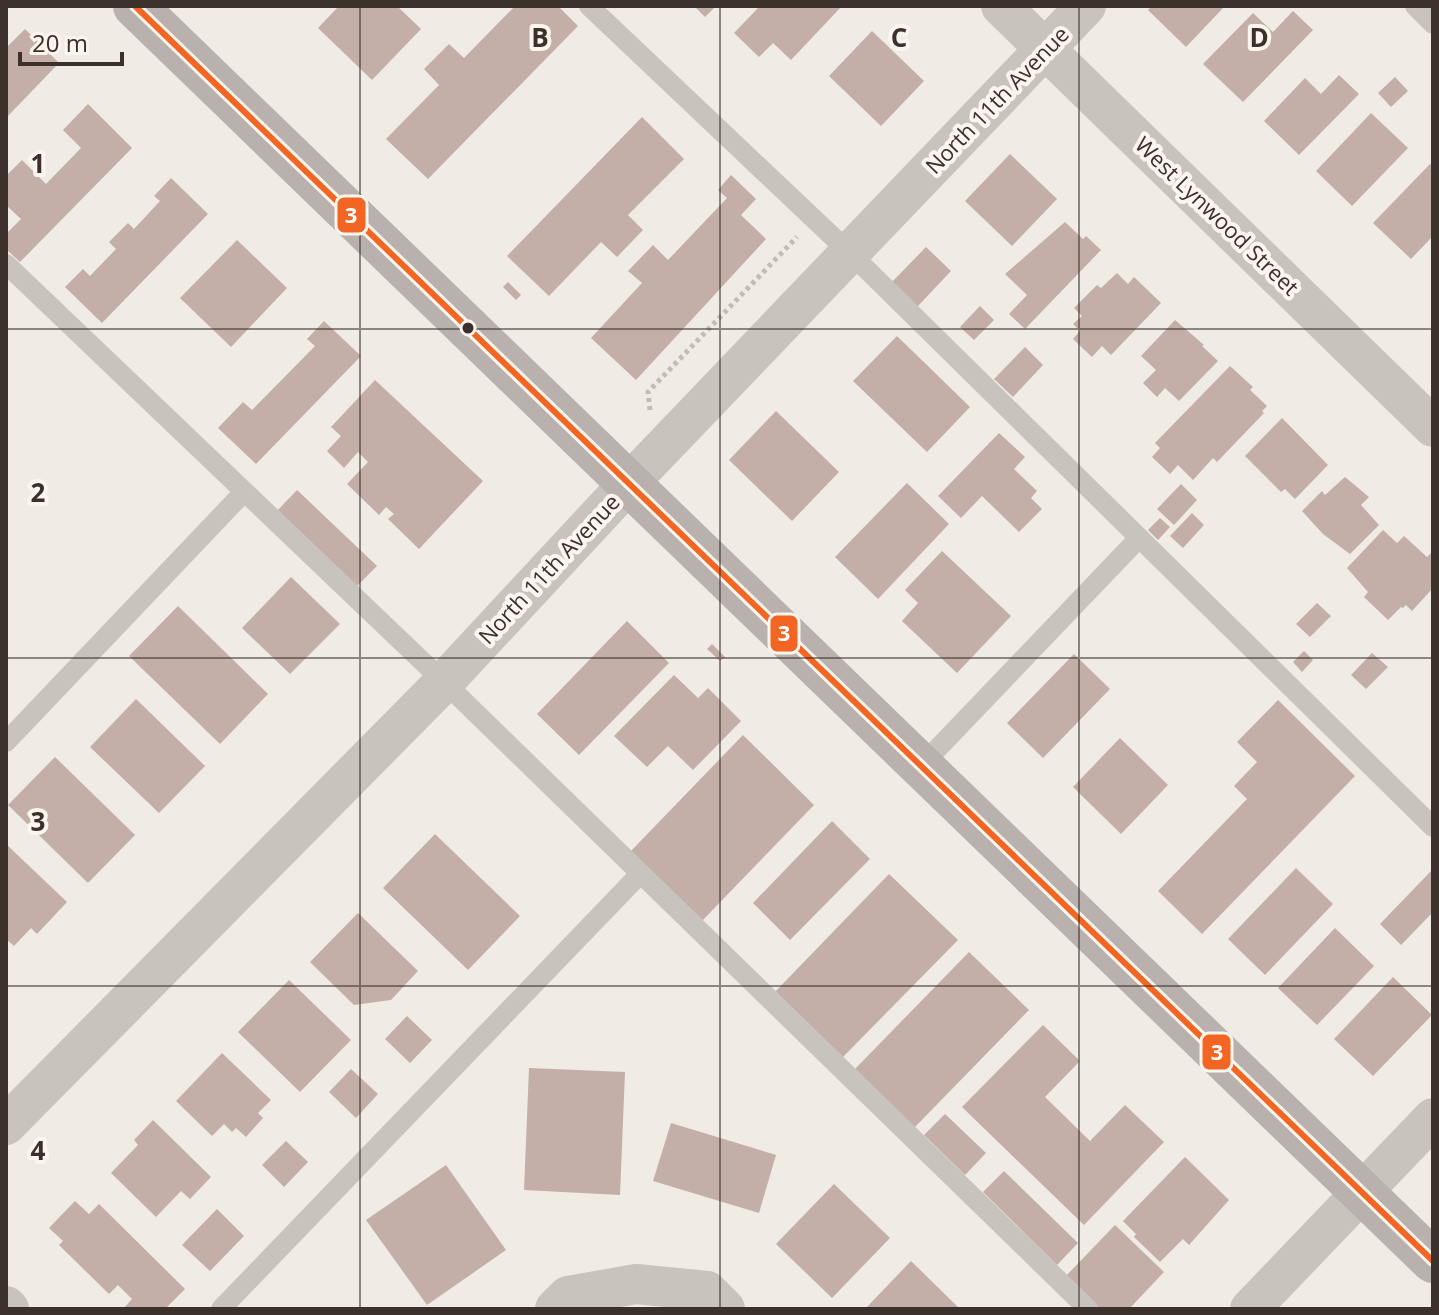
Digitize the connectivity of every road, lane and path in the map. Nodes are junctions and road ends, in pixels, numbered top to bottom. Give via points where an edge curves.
1 (135, 6) edge
2 (589, 6) edge
3 (1001, 6) edge
4 (1086, 6) edge
5 (1415, 6) edge
6 (1433, 24) edge
7 (1045, 49) junction
8 (821, 226) junction
9 (851, 254) junction
10 (6, 264) edge
11 (651, 411) dead end
12 (1433, 427) edge
13 (628, 484) junction
14 (243, 493) junction
15 (1139, 538) junction
16 (444, 682) junction
17 (6, 742) edge
18 (920, 767) junction
19 (1433, 827) edge
20 (640, 874) junction
21 (1433, 1118) edge
22 (6, 1125) edge
23 (1362, 1194) junction
24 (1433, 1261) edge
25 (221, 1309) edge
26 (555, 1309) edge
27 (725, 1309) edge
28 (1088, 1309) edge
29 (1250, 1309) edge

1 - 13 main road
2 - 8 lane
3 - 7 street, West Lynwood Street
4 - 7 street, North 11th Avenue
5 - 6 lane
7 - 9 street, North 11th Avenue
7 - 12 street, West Lynwood Street
8 - 9 lane
8 - 11 path via 805,243 796,237 648,392
9 - 13 street, North 11th Avenue
9 - 15 lane
10 - 14 lane
13 - 16 street, North 11th Avenue
13 - 18 main road
14 - 16 lane
14 - 17 lane
15 - 18 lane
15 - 19 lane
16 - 20 lane
16 - 22 street, North 11th Avenue
18 - 23 main road
20 - 25 lane
20 - 28 lane
21 - 23 street
23 - 24 main road
23 - 29 street
26 - 27 street via 568,1296 636,1284 707,1291

